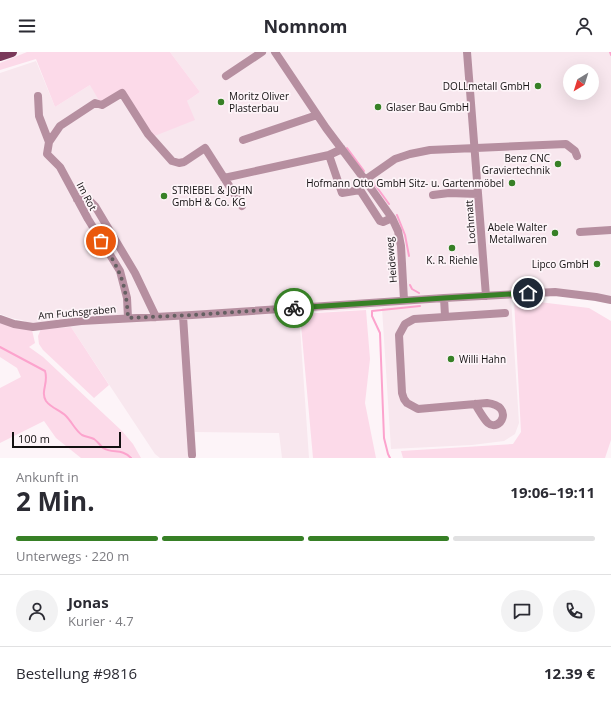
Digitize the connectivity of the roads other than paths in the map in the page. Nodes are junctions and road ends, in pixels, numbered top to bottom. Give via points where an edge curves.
1 (12, 52) edge
2 (262, 52) edge
3 (275, 52) edge
4 (467, 52) edge
5 (0, 56) edge
6 (226, 76) dead end
7 (38, 96) dead end
8 (317, 115) junction
9 (243, 140) dead end
10 (49, 142) junction
11 (474, 147) junction
12 (342, 149) junction
13 (329, 155) junction
14 (577, 156) dead end
15 (224, 178) junction
16 (367, 182) junction
17 (360, 190) junction
18 (478, 194) junction
19 (433, 195) dead end
20 (77, 199) junction
21 (242, 206) dead end
22 (392, 218) junction
23 (611, 230) edge
24 (580, 232) dead end
25 (486, 296) junction
26 (444, 298) junction
27 (404, 300) junction
28 (611, 300) edge
29 (505, 313) dead end
30 (183, 316) junction
31 (445, 316) junction
32 (156, 317) junction
33 (128, 318) junction
34 (0, 320) edge
35 (475, 404) dead end
36 (192, 455) dead end

1 - 5 main road
2 - 6 street
3 - 8 street, Heideweg
4 - 11 street, Lochmatt
7 - 10 street via 40,116
8 - 9 street
8 - 12 street, Heideweg
10 - 15 street via 60,126 95,103 102,105 122,93 148,134 172,161 184,162 205,148
10 - 20 street, Im Rot via 47,154 60,167
11 - 14 street via 566,144
11 - 16 street via 410,154 395,159
11 - 18 street, Lochmatt
12 - 13 street
12 - 16 street, Heideweg
13 - 15 street
13 - 17 street via 342,193
15 - 21 street
16 - 17 street
16 - 22 street, Heideweg
17 - 22 street via 380,221
18 - 19 street
18 - 25 street, Lochmatt
20 - 32 street via 89,200 95,206 135,273
20 - 33 street, Im Rot via 120,271 127,298
22 - 27 street, Heideweg via 401,246
23 - 24 street
25 - 26 street, Am Fuchsgraben
25 - 28 street, Am Fuchsgraben via 555,292
26 - 27 street, Am Fuchsgraben
26 - 31 street
27 - 30 street, Am Fuchsgraben
29 - 31 street
30 - 32 street, Am Fuchsgraben
30 - 36 street
31 - 35 street via 414,319 405,324 399,334 402,393 407,403 418,409
32 - 33 street, Am Fuchsgraben
33 - 34 street, Am Fuchsgraben via 32,327

